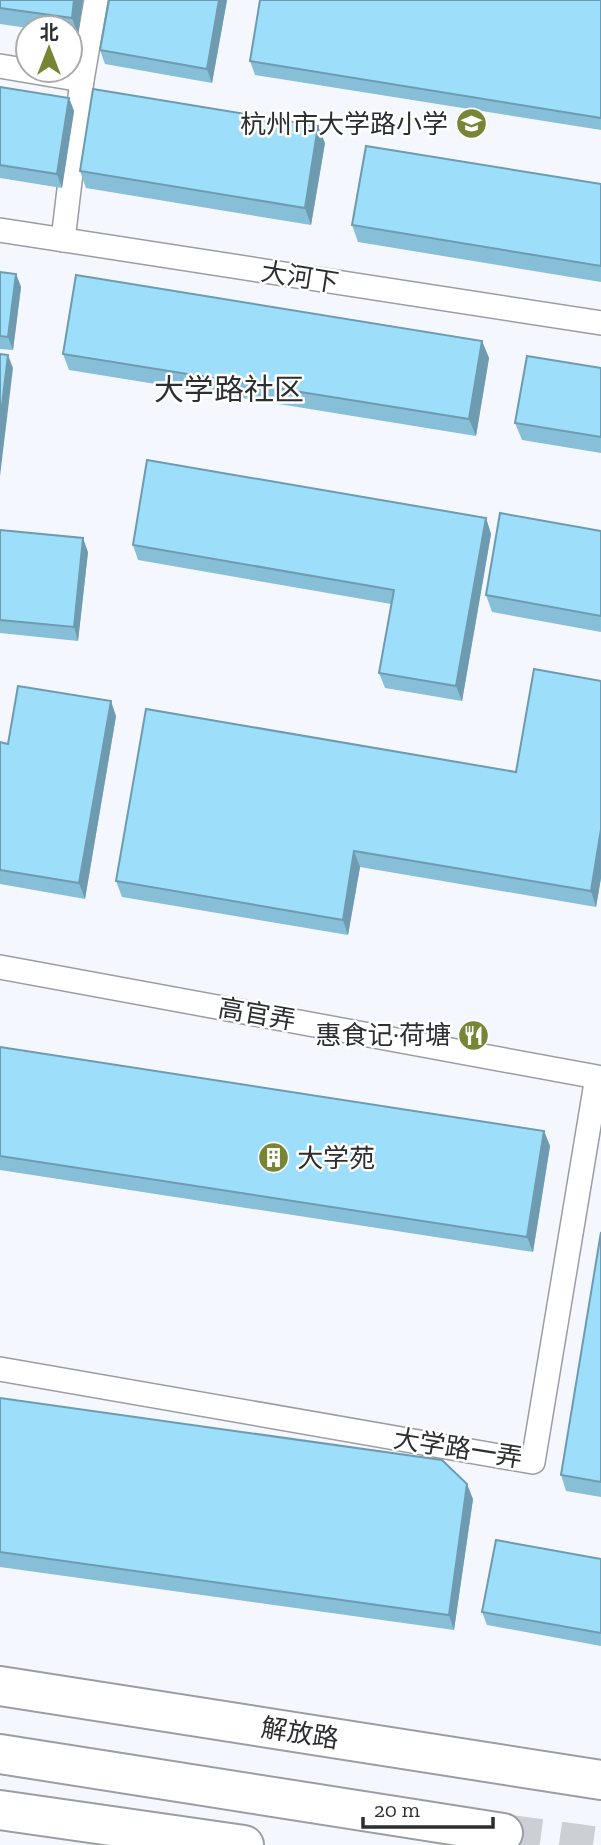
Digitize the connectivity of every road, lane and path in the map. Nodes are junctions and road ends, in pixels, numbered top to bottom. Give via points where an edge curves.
1 (96, 0) edge
2 (84, 69) edge
3 (82, 84) edge
4 (0, 230) edge
5 (63, 240) junction
6 (601, 323) edge
7 (0, 967) edge
8 (597, 1077) joint
9 (0, 1369) edge
10 (0, 1686) edge
11 (0, 1754) edge
12 (601, 1780) edge
13 (0, 1810) edge
14 (503, 1833) tunnel mouth
15 (244, 1845) edge

1 - 2 lane
3 - 5 lane
4 - 5 lane, 大河下
5 - 6 lane, 大河下
7 - 8 lane, 高官弄
8 - 9 lane, 大学路一弄 via 533,1462
10 - 12 main road, 解放路
11 - 14 main road
13 - 15 main road

